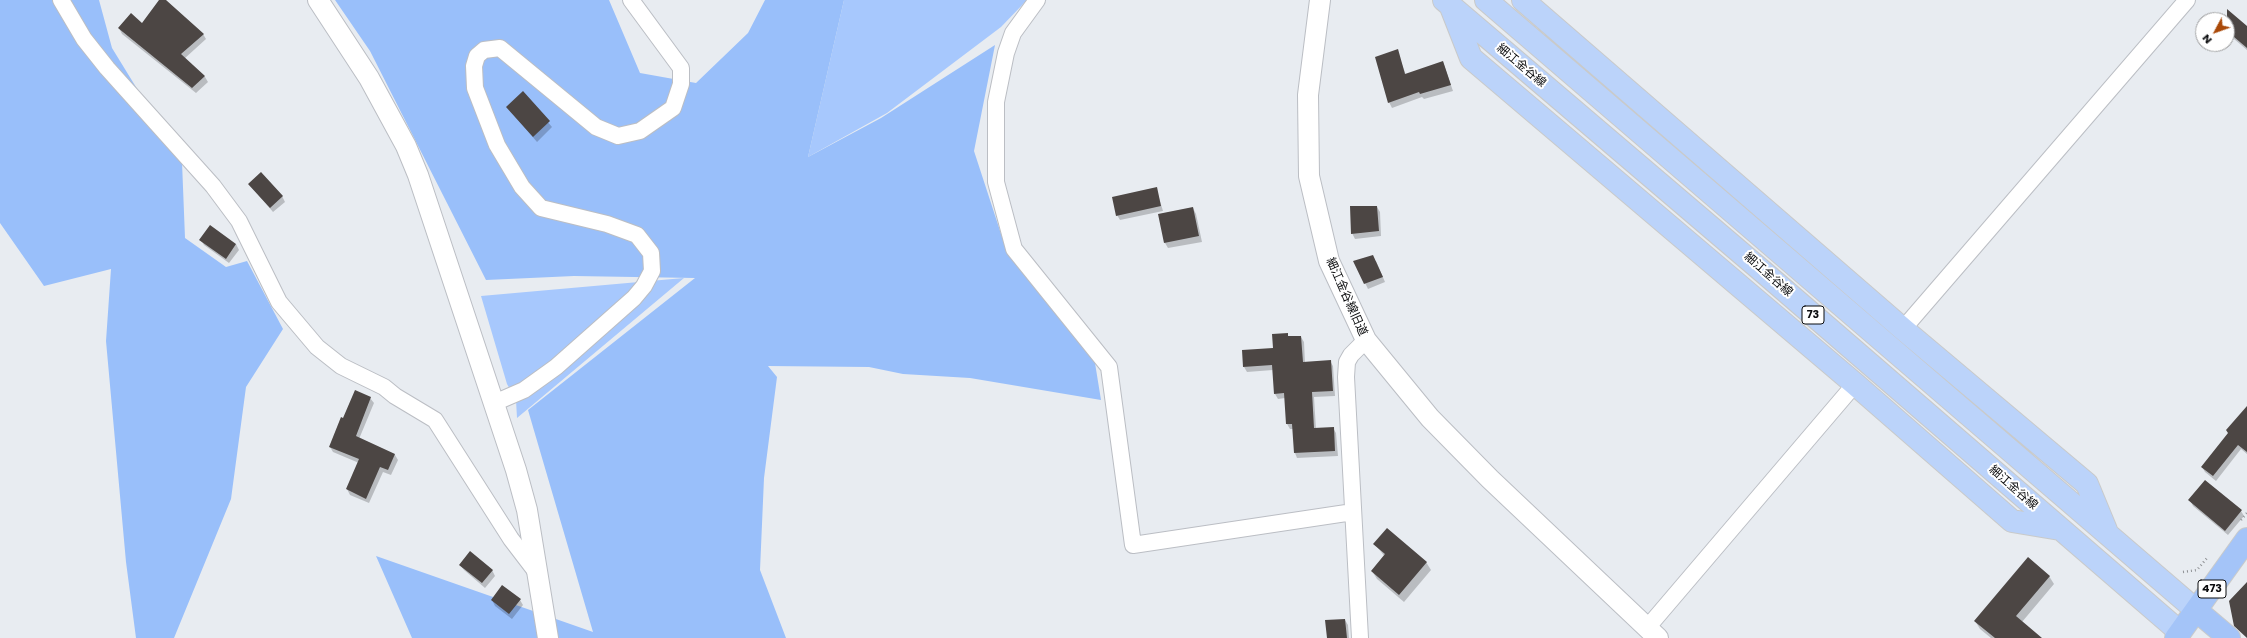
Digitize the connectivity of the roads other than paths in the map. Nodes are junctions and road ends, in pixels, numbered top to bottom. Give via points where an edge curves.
1 (61, 0) edge
2 (318, 0) edge
3 (631, 0) edge
4 (1037, 0) edge
5 (1320, 0) edge
6 (1486, 0) edge
7 (1523, 0) edge
8 (2187, 0) edge
9 (1448, 3) edge
10 (1903, 329) junction
11 (1366, 340) junction
12 (1855, 384) junction
13 (494, 403) junction
14 (1353, 512) junction
15 (2060, 529) junction
16 (2108, 534) junction
17 (2247, 539) edge
18 (536, 573) junction
19 (2197, 611) junction
20 (1652, 633) edge
21 (2181, 636) edge
22 (548, 638) edge
23 (1360, 638) edge
24 (2229, 638) edge

1 - 18 street via 84,39 107,68 213,186 239,221 278,302 317,347 341,366 384,387 435,420 511,539
2 - 13 street via 370,78 406,146 439,233
3 - 13 street via 681,68 681,84 673,108 640,131 618,136 596,127 500,48 484,50 477,56 474,66 475,88 497,145 522,187 541,208 607,224 637,235 651,253 652,271 634,298 556,367 524,390
4 - 14 street via 1013,33 1006,53 996,102 996,182 1014,249 1109,367 1133,546
5 - 11 street, 細江金谷線旧道 via 1308,96 1309,176 1328,261
6 - 16 main road, 細江金谷線 / 73
7 - 10 main road
8 - 10 street
9 - 12 main road via 1472,58
9 - 15 main road, 細江金谷線 / 73
10 - 16 main road via 2087,484
11 - 14 street, 細江金谷線旧道 via 1347,362
11 - 20 street via 1430,418 1490,479
12 - 15 main road via 2012,521
12 - 20 street
13 - 18 street via 527,510
14 - 23 street, 細江金谷線旧道
15 - 21 main road, 細江金谷線 / 73
16 - 19 main road, 細江金谷線 / 73
17 - 19 highway, 473
18 - 22 street
19 - 21 highway, 473
19 - 24 highway, 473

